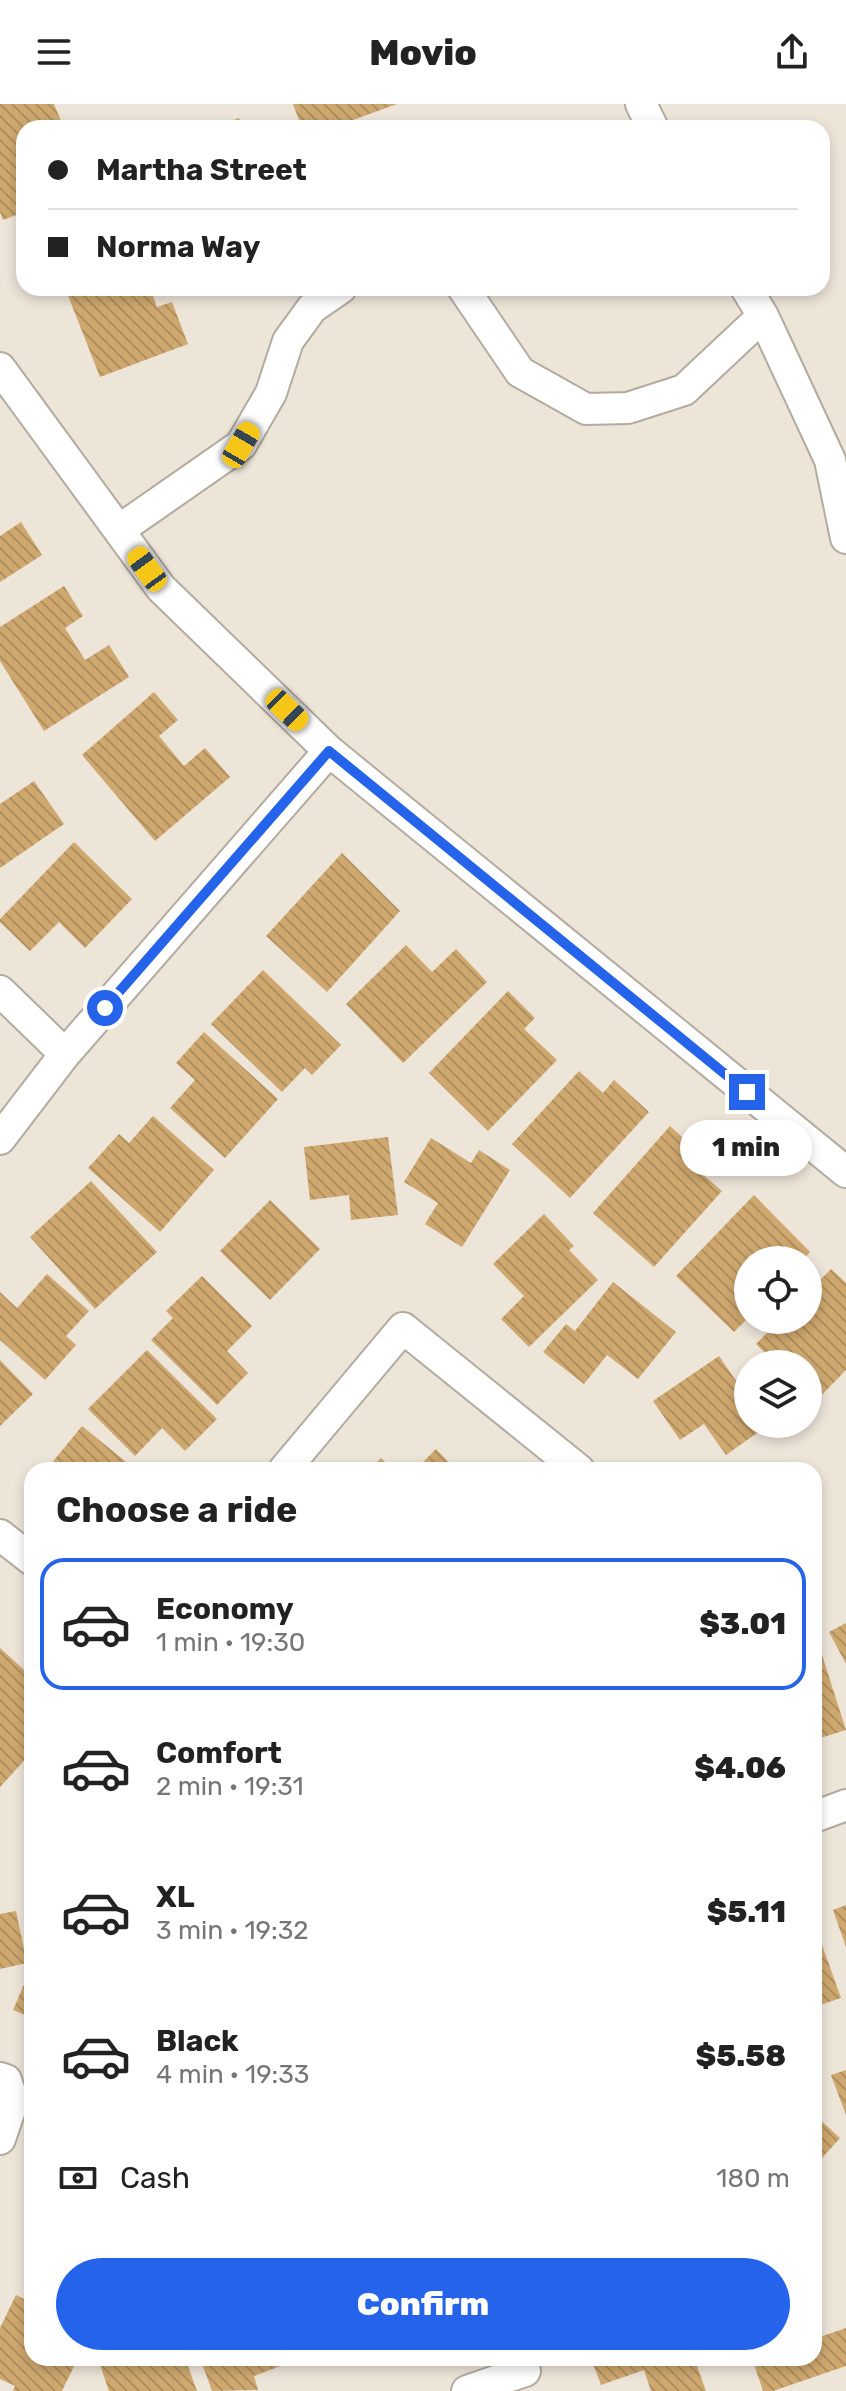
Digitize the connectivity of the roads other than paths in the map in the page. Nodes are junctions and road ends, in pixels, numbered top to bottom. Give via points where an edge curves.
1 (329, 296) edge
2 (468, 296) edge
3 (751, 296) edge
4 (763, 316) junction
5 (0, 368) edge
6 (838, 457) edge
7 (119, 530) junction
8 (846, 538) edge
9 (329, 751) junction
10 (0, 991) edge
11 (65, 1054) junction
12 (0, 1139) edge
13 (846, 1172) edge
14 (291, 1462) edge
15 (569, 1462) edge
16 (0, 1535) edge
17 (24, 1554) edge
18 (846, 1805) edge
19 (822, 1814) edge
20 (0, 2078) edge
21 (0, 2139) edge
22 (525, 2373) edge
23 (467, 2391) edge

1 - 7 street via 312,308 288,341 271,393 241,445
2 - 4 street via 520,372 586,409 628,408 684,390
3 - 4 street
4 - 6 street
5 - 7 street
6 - 8 street
7 - 9 street via 161,588
9 - 11 street
9 - 13 street
10 - 11 street
11 - 12 street
14 - 15 street via 403,1328
16 - 17 street
18 - 19 street
20 - 21 street via 6,2080 13,2101
22 - 23 street

